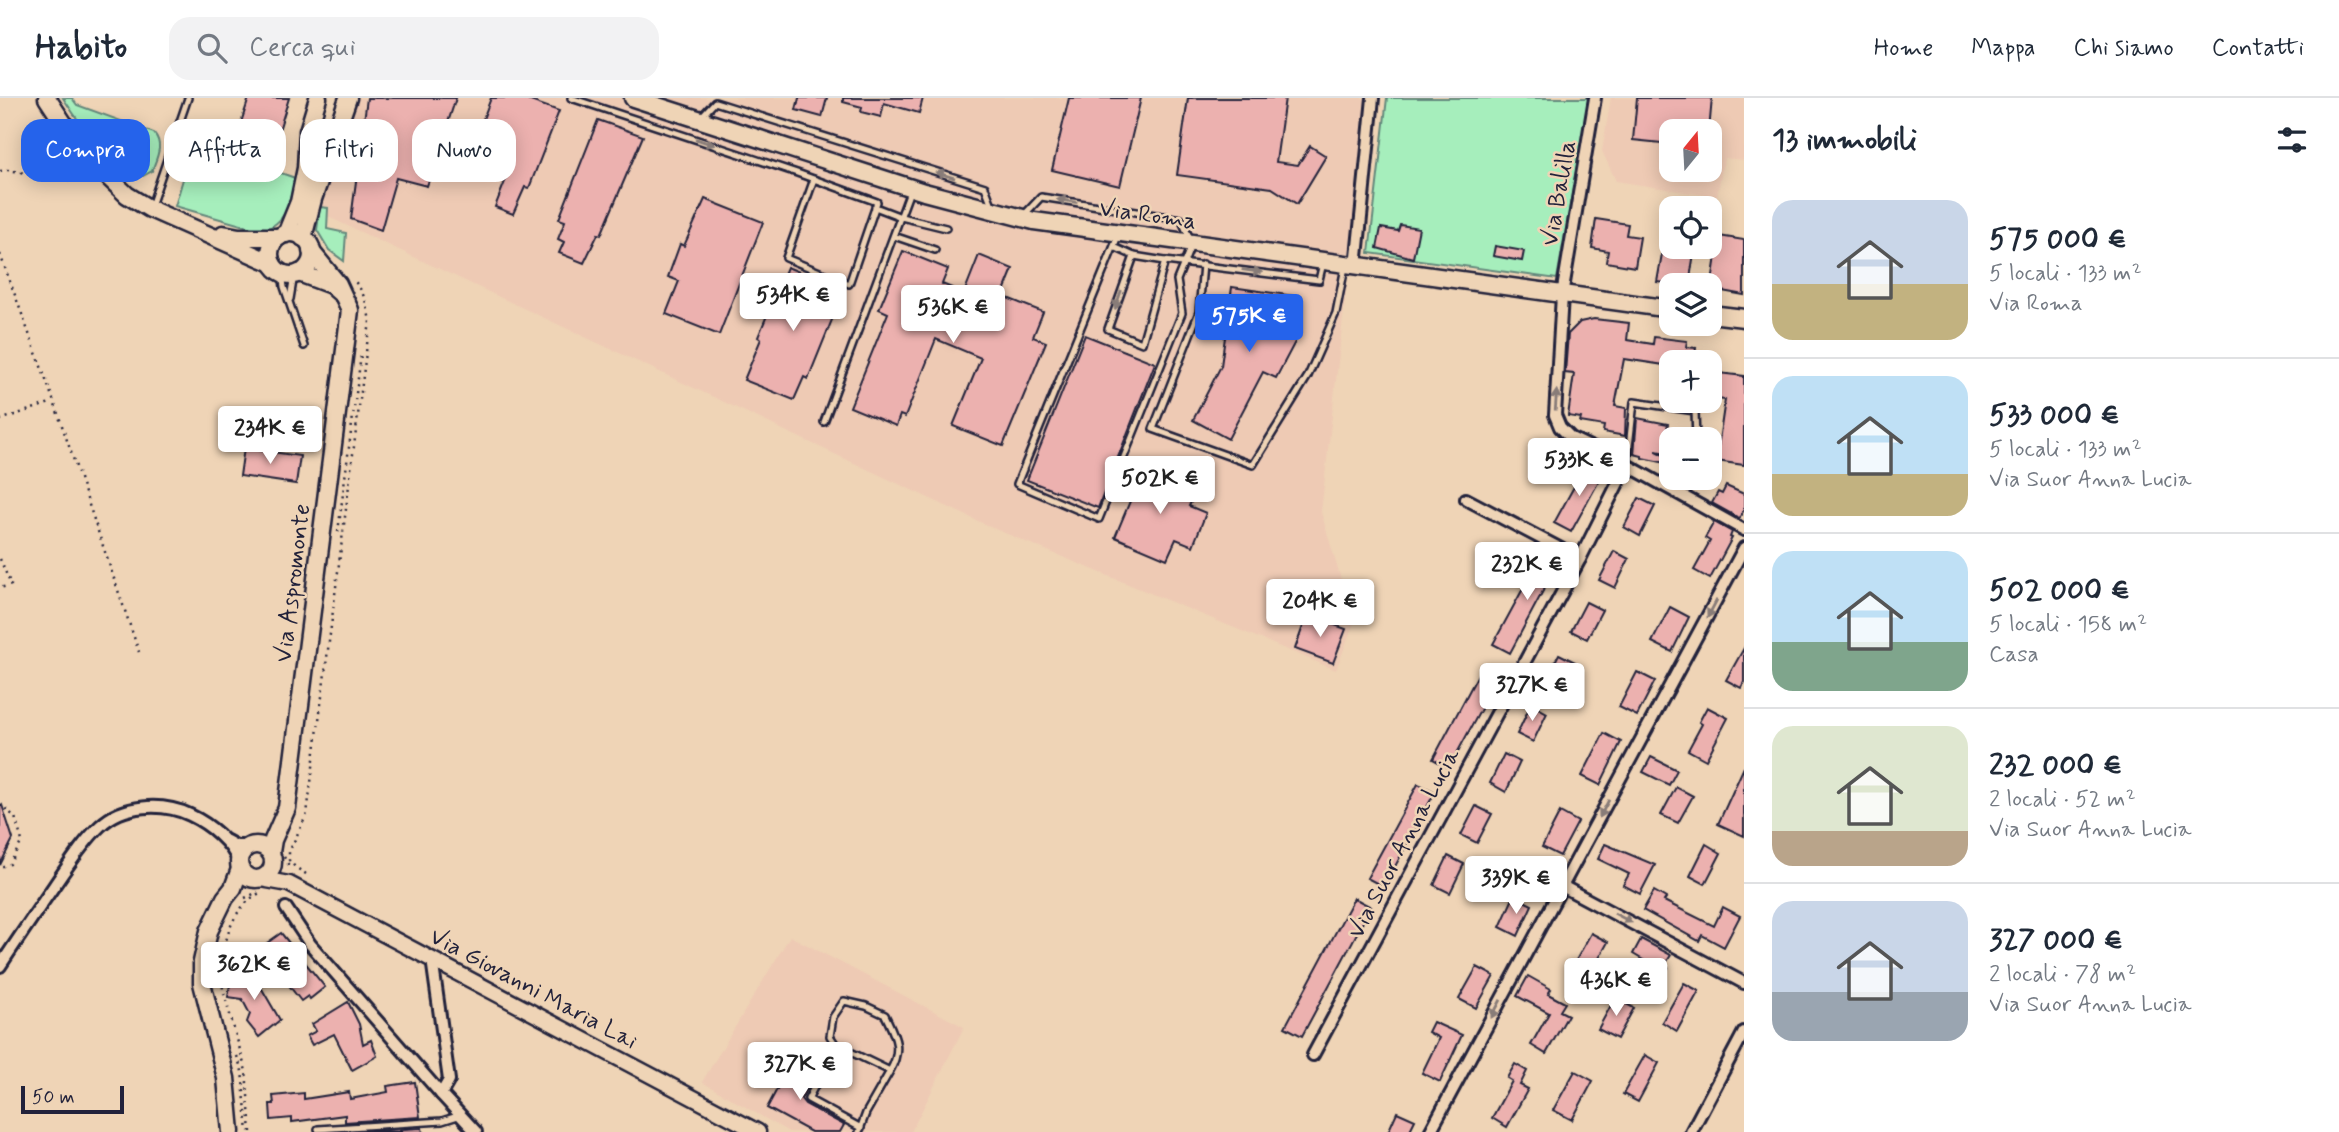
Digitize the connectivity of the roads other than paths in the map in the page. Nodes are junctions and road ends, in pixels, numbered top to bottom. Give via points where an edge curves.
1 (47, 98) edge
2 (188, 98) edge
3 (318, 98) edge
4 (348, 98) edge
5 (633, 98) edge
6 (1373, 98) edge
7 (1595, 98) edge
8 (575, 99) edge
9 (714, 100) edge
10 (667, 105) edge
11 (311, 119) edge
12 (340, 119) edge
13 (699, 120) junction
14 (651, 124) junction
15 (732, 130) junction
16 (726, 149) junction
17 (804, 153) junction
18 (797, 173) junction
19 (814, 179) junction
20 (303, 182) edge
21 (322, 182) edge
22 (911, 188) junction
23 (875, 207) junction
24 (150, 209) junction
25 (995, 211) junction
26 (901, 217) junction
27 (1022, 218) junction
28 (946, 228) dead end
29 (193, 229) junction
30 (282, 236) junction
31 (894, 236) junction
32 (1117, 240) junction
33 (1192, 243) junction
34 (307, 244) junction
35 (1223, 248) junction
36 (935, 250) dead end
37 (1134, 256) junction
38 (1165, 261) junction
39 (1185, 262) junction
40 (1323, 262) junction
41 (1203, 264) junction
42 (1351, 266) junction
43 (1220, 267) junction
44 (287, 271) junction
45 (1562, 295) junction
46 (343, 296) junction
47 (289, 302) junction
48 (1659, 307) edge
49 (1722, 315) edge
50 (1744, 318) edge
51 (304, 346) dead end
52 (824, 422) dead end
53 (1696, 427) edge
54 (1627, 465) junction
55 (1684, 490) edge
56 (1682, 495) junction
57 (1466, 499) dead end
58 (1744, 530) edge
59 (1744, 548) edge
60 (1580, 559) junction
61 (222, 838) junction
62 (267, 852) junction
63 (240, 866) junction
64 (294, 881) junction
65 (262, 885) junction
66 (1562, 886) junction
67 (233, 888) junction
68 (286, 908) dead end
69 (436, 962) junction
70 (0, 965) edge
71 (1744, 983) edge
72 (1744, 1032) edge
73 (836, 1045) junction
74 (1313, 1055) dead end
75 (890, 1071) junction
76 (441, 1094) junction
77 (461, 1115) junction
78 (318, 1129) dead end
79 (860, 1130) edge
80 (231, 1132) edge
81 (477, 1132) edge
82 (758, 1132) edge
83 (1430, 1132) edge
84 (1691, 1132) edge

1 - 24 main road via 83,153 127,195
2 - 24 lane
3 - 11 main road
4 - 12 main road
5 - 10 main road, Via Roma
6 - 42 street
7 - 45 street, Via Balilla
8 - 14 lane
9 - 13 lane
25 -> 9 lane via 985,187
10 - 13 main road, Via Roma
10 - 14 lane
13 - 15 main road, Via Roma
14 -> 16 lane
15 - 16 lane
15 - 17 main road, Via Roma
16 - 18 lane
17 - 18 lane
17 - 22 main road, Via Roma
18 - 19 lane
19 - 23 lane via 877,202
19 - 23 lane via 786,258 849,284
20 - 30 main road
21 - 34 main road
22 - 25 main road, Via Roma
22 - 26 lane
23 - 26 lane
24 - 29 main road
25 - 27 main road, Via Roma
26 - 28 lane
26 - 31 lane
27 - 32 main road, Via Roma
33 -> 27 lane via 1181,219 1041,197
29 - 30 main road via 239,237
29 - 44 main road
30 - 34 main road via 298,235
30 - 44 main road via 270,252
31 - 36 lane
31 - 52 lane
32 - 33 main road, Via Roma
32 - 37 lane
32 - 39 lane via 1017,484 1099,519 1182,313 1177,280
33 - 35 main road, Via Roma
33 - 39 lane
34 - 44 main road via 309,264
34 - 46 main road, Via Aspromonte
35 - 40 main road, Via Roma
35 - 43 lane
37 - 38 lane
37 -> 38 lane via 1108,329 1142,343
38 - 39 lane
39 - 41 lane
40 - 42 main road, Via Roma
43 -> 40 lane via 1319,280
41 - 42 lane via 1199,312 1153,429 1253,465 1308,376
41 - 43 lane
42 - 45 main road, Via Roma
44 - 46 main road via 331,285
44 - 47 lane
44 - 47 lane
45 - 48 main road, Via Roma
54 -> 45 street, Via Balilla via 1571,438 1555,415
46 - 62 main road, Via Aspromonte via 350,310 287,808
47 - 51 lane
49 - 50 main road
53 - 54 lane via 1695,411 1633,402
54 - 56 street, Via Balilla
54 - 60 street, Via Suor Anna Lucia
55 - 56 lane
56 - 58 street, Via Balilla
57 - 60 street
59 -> 66 street
60 - 74 street, Via Suor Anna Lucia
61 - 62 street
61 - 63 street
61 - 70 street via 180,811 152,807 117,815 100,825 69,864
62 - 63 main road via 240,856
62 - 64 street, Via Giovanni Maria Lai
62 - 65 main road via 268,875
63 - 65 main road via 244,875
63 - 67 main road
64 - 65 street, Via Giovanni Maria Lai
64 - 69 street, Via Giovanni Maria Lai
65 - 67 main road via 244,882
66 -> 71 street
66 -> 83 street
67 - 80 main road via 209,931 202,973 226,1078
68 - 76 street via 310,944
69 - 76 street via 433,967 449,1080
69 - 82 street, Via Giovanni Maria Lai
72 - 84 street
73 - 75 lane
73 - 75 lane via 830,1036 833,1017 844,1002 885,1015 898,1042
73 - 79 lane via 808,1099
75 - 79 lane
76 - 77 street
77 - 78 lane via 442,1121
77 - 81 street

